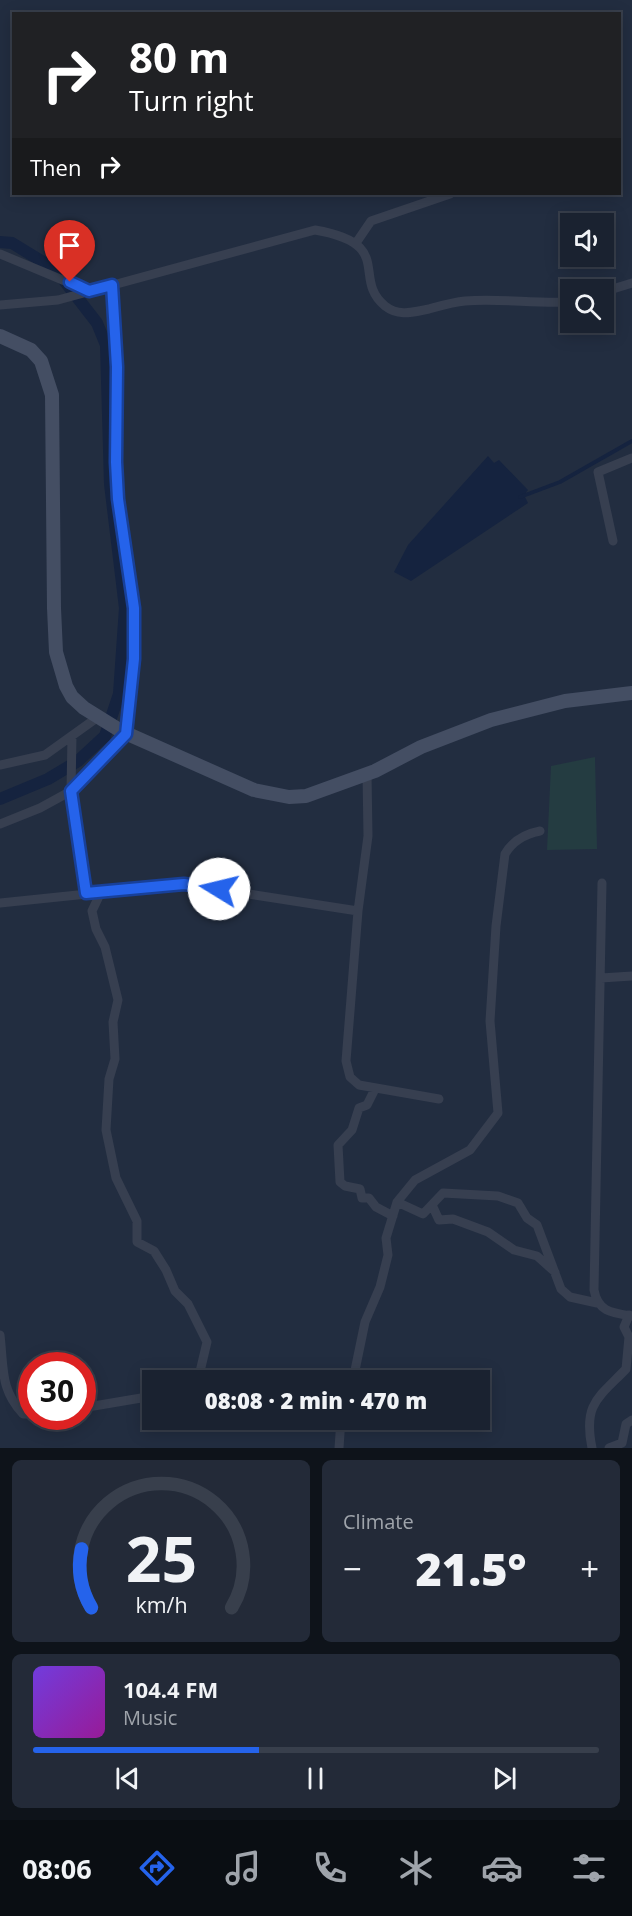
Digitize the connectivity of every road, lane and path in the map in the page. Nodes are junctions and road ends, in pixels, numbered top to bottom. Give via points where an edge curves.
1 (447, 195) edge
2 (356, 243) junction
3 (0, 254) edge
4 (632, 283) edge
5 (112, 285) junction
6 (614, 289) edge
7 (89, 291) junction
8 (560, 302) edge
9 (0, 305) edge
10 (0, 336) edge
11 (632, 458) edge
12 (613, 542) dead end
13 (632, 693) edge
14 (98, 717) junction
15 (123, 732) junction
16 (72, 736) junction
17 (0, 765) edge
18 (367, 774) junction
19 (71, 791) junction
20 (0, 824) edge
21 (540, 831) dead end
22 (602, 883) dead end
23 (101, 892) junction
24 (86, 893) junction
25 (0, 903) edge
26 (358, 911) junction
27 (632, 976) edge
28 (601, 978) junction
29 (375, 1089) junction
30 (439, 1099) dead end
31 (397, 1202) junction
32 (432, 1205) junction
33 (393, 1216) junction
34 (556, 1273) junction
35 (597, 1303) junction
36 (630, 1316) edge
37 (0, 1335) edge
38 (200, 1370) edge
39 (355, 1370) edge
40 (142, 1398) edge
41 (96, 1406) edge
42 (18, 1409) edge
43 (632, 1420) edge
44 (340, 1430) edge
45 (339, 1448) edge
46 (592, 1448) edge
47 (609, 1448) edge

1 - 2 street via 371,221
2 - 5 street via 315,230
2 - 8 street via 368,259 378,298 385,306 404,314 464,301
3 - 7 street
4 - 6 street
5 - 7 street
5 - 15 street via 118,499 136,630
7 - 9 street via 58,300
10 - 14 street via 30,350 47,375 52,395 57,652 72,697
11 - 12 street via 598,472
13 - 18 street via 565,701 491,720 421,747
14 - 15 street
14 - 16 street
15 - 18 street via 254,790 289,798 306,796
15 - 19 street
16 - 17 street via 45,755
16 - 19 street
18 - 26 street via 368,836
19 - 20 street
19 - 24 street
21 - 31 street via 525,834 505,854 490,1021 498,1113 470,1150 415,1180
22 - 28 street
23 - 24 street
23 - 26 street via 184,884
23 - 38 street via 92,911 118,1000 106,1130 110,1153 117,1178 138,1221 137,1242 154,1251 207,1342
24 - 25 street
26 - 29 street via 346,1060 350,1077 359,1085
27 - 28 street
28 - 35 street via 594,1290
29 - 30 street
29 - 33 street via 367,1105 358,1108 352,1130 338,1145 340,1182 360,1189 362,1198 369,1198
31 - 32 street via 423,1214
31 - 33 street
32 - 34 street via 439,1220 453,1219 488,1232 514,1250 537,1256
32 - 34 street via 443,1192 498,1196 518,1203 537,1225
33 - 39 street via 386,1238 388,1255 365,1322
34 - 35 street via 561,1289 570,1297
35 - 36 street via 604,1310
36 - 46 street via 624,1327 629,1337 626,1369 594,1401 590,1414
37 - 42 street via 4,1394
40 - 41 street
43 - 47 street via 626,1424 622,1443
44 - 45 street

